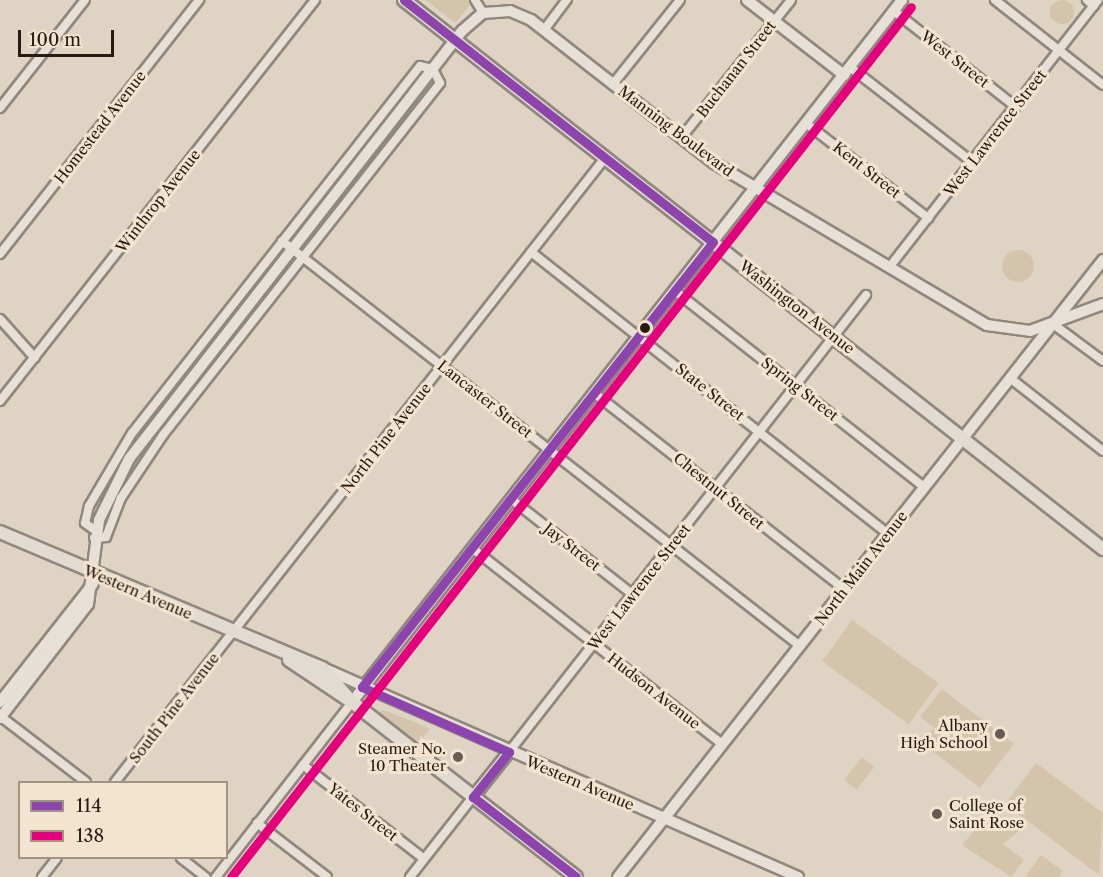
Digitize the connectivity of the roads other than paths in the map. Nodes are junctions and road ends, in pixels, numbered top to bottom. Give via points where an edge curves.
1 (85, 0) edge
2 (199, 0) edge
3 (315, 0) edge
4 (404, 0) edge
5 (475, 0) edge
6 (567, 0) edge
7 (680, 0) edge
8 (747, 0) edge
9 (791, 0) edge
10 (903, 0) edge
11 (995, 0) edge
12 (1087, 0) edge
13 (1096, 3) edge
14 (894, 11) junction
15 (483, 13) junction
16 (773, 20) junction
17 (544, 30) junction
18 (455, 40) junction
19 (1059, 50) junction
20 (433, 69) junction
21 (847, 71) junction
22 (613, 84) junction
23 (1103, 85) edge
24 (1016, 106) junction
25 (0, 108) edge
26 (806, 123) junction
27 (681, 138) junction
28 (351, 154) junction
29 (605, 158) junction
30 (361, 162) junction
31 (972, 162) junction
32 (371, 170) junction
33 (755, 188) junction
34 (928, 218) junction
35 (282, 241) junction
36 (712, 242) junction
37 (292, 249) junction
38 (531, 252) junction
39 (0, 254) edge
40 (302, 257) junction
41 (1103, 260) edge
42 (891, 265) junction
43 (675, 291) junction
44 (866, 295) dead end
45 (1103, 304) edge
46 (0, 318) edge
47 (1053, 324) junction
48 (639, 336) junction
49 (834, 336) junction
50 (205, 340) junction
51 (215, 348) junction
52 (225, 355) junction
53 (34, 358) junction
54 (1103, 361) edge
55 (442, 366) junction
56 (1010, 378) junction
57 (796, 386) junction
58 (594, 393) junction
59 (0, 401) edge
60 (142, 419) junction
61 (152, 427) junction
62 (760, 431) junction
63 (163, 435) junction
64 (963, 438) junction
65 (550, 450) junction
66 (1103, 451) edge
67 (924, 487) junction
68 (715, 489) junction
69 (511, 499) junction
70 (0, 532) edge
71 (887, 533) junction
72 (95, 535) junction
73 (671, 545) junction
74 (472, 548) junction
75 (1103, 549) edge
76 (93, 578) junction
77 (844, 589) junction
78 (633, 594) junction
79 (233, 633) junction
80 (594, 644) junction
81 (800, 646) junction
82 (47, 650) junction
83 (276, 651) junction
84 (322, 668) junction
85 (308, 672) junction
86 (343, 686) junction
87 (362, 687) junction
88 (0, 702) edge
89 (352, 702) junction
90 (0, 717) edge
91 (723, 744) junction
92 (509, 752) junction
93 (303, 765) junction
94 (83, 781) edge
95 (117, 781) edge
96 (473, 797) junction
97 (664, 819) junction
98 (258, 823) junction
99 (56, 859) edge
100 (182, 859) edge
101 (424, 859) junction
102 (42, 877) edge
103 (206, 877) edge
104 (216, 877) edge
105 (327, 877) edge
106 (410, 877) edge
107 (576, 877) edge
108 (618, 877) edge
109 (798, 877) edge

1 - 25 street
2 - 39 street, Homestead Avenue
3 - 53 street, Winthrop Avenue
4 - 18 main road, Washington Avenue
5 - 15 street
6 - 17 street
7 - 22 street
8 - 16 street
9 - 16 street, Buchanan Street
10 - 14 street
11 - 19 street
12 - 13 street
13 - 19 street, West Lawrence Street
14 - 21 street
14 - 24 street, West Street
15 - 17 street, Manning Boulevard via 514,12
15 - 18 street
16 - 21 street
16 - 27 street, Buchanan Street
17 - 22 street, Manning Boulevard
18 - 20 street
18 - 29 main road, Washington Avenue
19 - 23 street
19 - 24 street, West Lawrence Street
20 - 28 street via 420,66
20 - 30 street
20 - 32 street via 440,83
21 - 26 street
21 - 31 street
22 - 27 street, Manning Boulevard
24 - 31 street, West Lawrence Street
26 - 33 street
26 - 34 street, Kent Street
27 - 33 street, Manning Boulevard
28 - 30 street
28 - 35 street
29 - 36 main road, Washington Avenue
29 - 38 street, North Pine Avenue
30 - 32 street
30 - 37 street
31 - 34 street, West Lawrence Street
32 - 40 street
33 - 36 street
33 - 42 street, Manning Boulevard
34 - 42 street, West Lawrence Street
35 - 37 street, Lancaster Street
35 - 50 street
36 - 43 street
36 - 49 main road, Washington Avenue
37 - 40 street, Lancaster Street
37 - 51 street
38 - 48 street, State Street
38 - 55 street, North Pine Avenue
40 - 52 street
40 - 55 street, Lancaster Street
41 - 47 street, North Main Avenue
42 - 47 street, Manning Boulevard via 992,327 1027,331
43 - 48 street
43 - 57 street, Spring Street
44 - 49 street, West Lawrence Street
45 - 47 street, Manning Boulevard
46 - 53 street
47 - 54 street
47 - 56 street, North Main Avenue
48 - 58 street
48 - 62 street, State Street
49 - 57 street, West Lawrence Street
49 - 64 main road, Washington Avenue
50 - 51 street
50 - 60 street
51 - 52 street
51 - 61 street
52 - 63 street
53 - 59 street, Winthrop Avenue
55 - 65 street, Lancaster Street
55 - 79 street, North Pine Avenue
56 - 64 street, North Main Avenue
56 - 66 street
57 - 62 street, West Lawrence Street
57 - 67 street, Spring Street
58 - 65 street
58 - 68 street, Chestnut Street
60 - 61 street
60 - 72 street via 92,499 85,522
61 - 63 street
61 - 72 street via 112,489
62 - 68 street, West Lawrence Street
62 - 71 street, State Street
63 - 72 street via 121,498 107,536
64 - 67 street, North Main Avenue
64 - 75 main road, Washington Avenue
65 - 69 street
65 - 73 street, Lancaster Street
67 - 71 street, North Main Avenue
68 - 73 street, West Lawrence Street
68 - 77 street, Chestnut Street
69 - 74 street
69 - 78 street, Jay Street
70 - 76 main road, Western Avenue
71 - 77 street, North Main Avenue
72 - 76 street
73 - 78 street, West Lawrence Street
73 - 81 street, Lancaster Street
74 - 80 street, Hudson Avenue
74 - 87 street
76 - 79 main road, Western Avenue
76 - 82 street via 84,611
77 - 81 street, North Main Avenue
78 - 80 street, West Lawrence Street
79 - 83 main road, Western Avenue
79 - 95 street, South Pine Avenue
80 - 91 street, Hudson Avenue
80 - 92 street, West Lawrence Street
81 - 91 street, North Main Avenue
82 - 88 street
82 - 90 street
83 - 84 main road, Western Avenue
83 - 85 main road, Western Avenue
84 - 86 main road
84 - 87 street, Western Avenue
85 - 86 street, Western Avenue
85 - 89 main road
86 - 87 street, Western Avenue
86 - 89 main road
87 - 89 street
87 - 92 street, Western Avenue
89 - 93 street
89 - 96 main road
90 - 94 street
91 - 97 street, North Main Avenue
92 - 96 street, West Lawrence Street
92 - 97 street, Western Avenue
93 - 98 street
93 - 101 street, Yates Street
96 - 101 street, West Lawrence Street
96 - 107 main road
97 - 108 street, North Main Avenue
97 - 109 street, Western Avenue
98 - 104 street
98 - 105 street
99 - 102 street
100 - 103 street
101 - 106 street, West Lawrence Street

